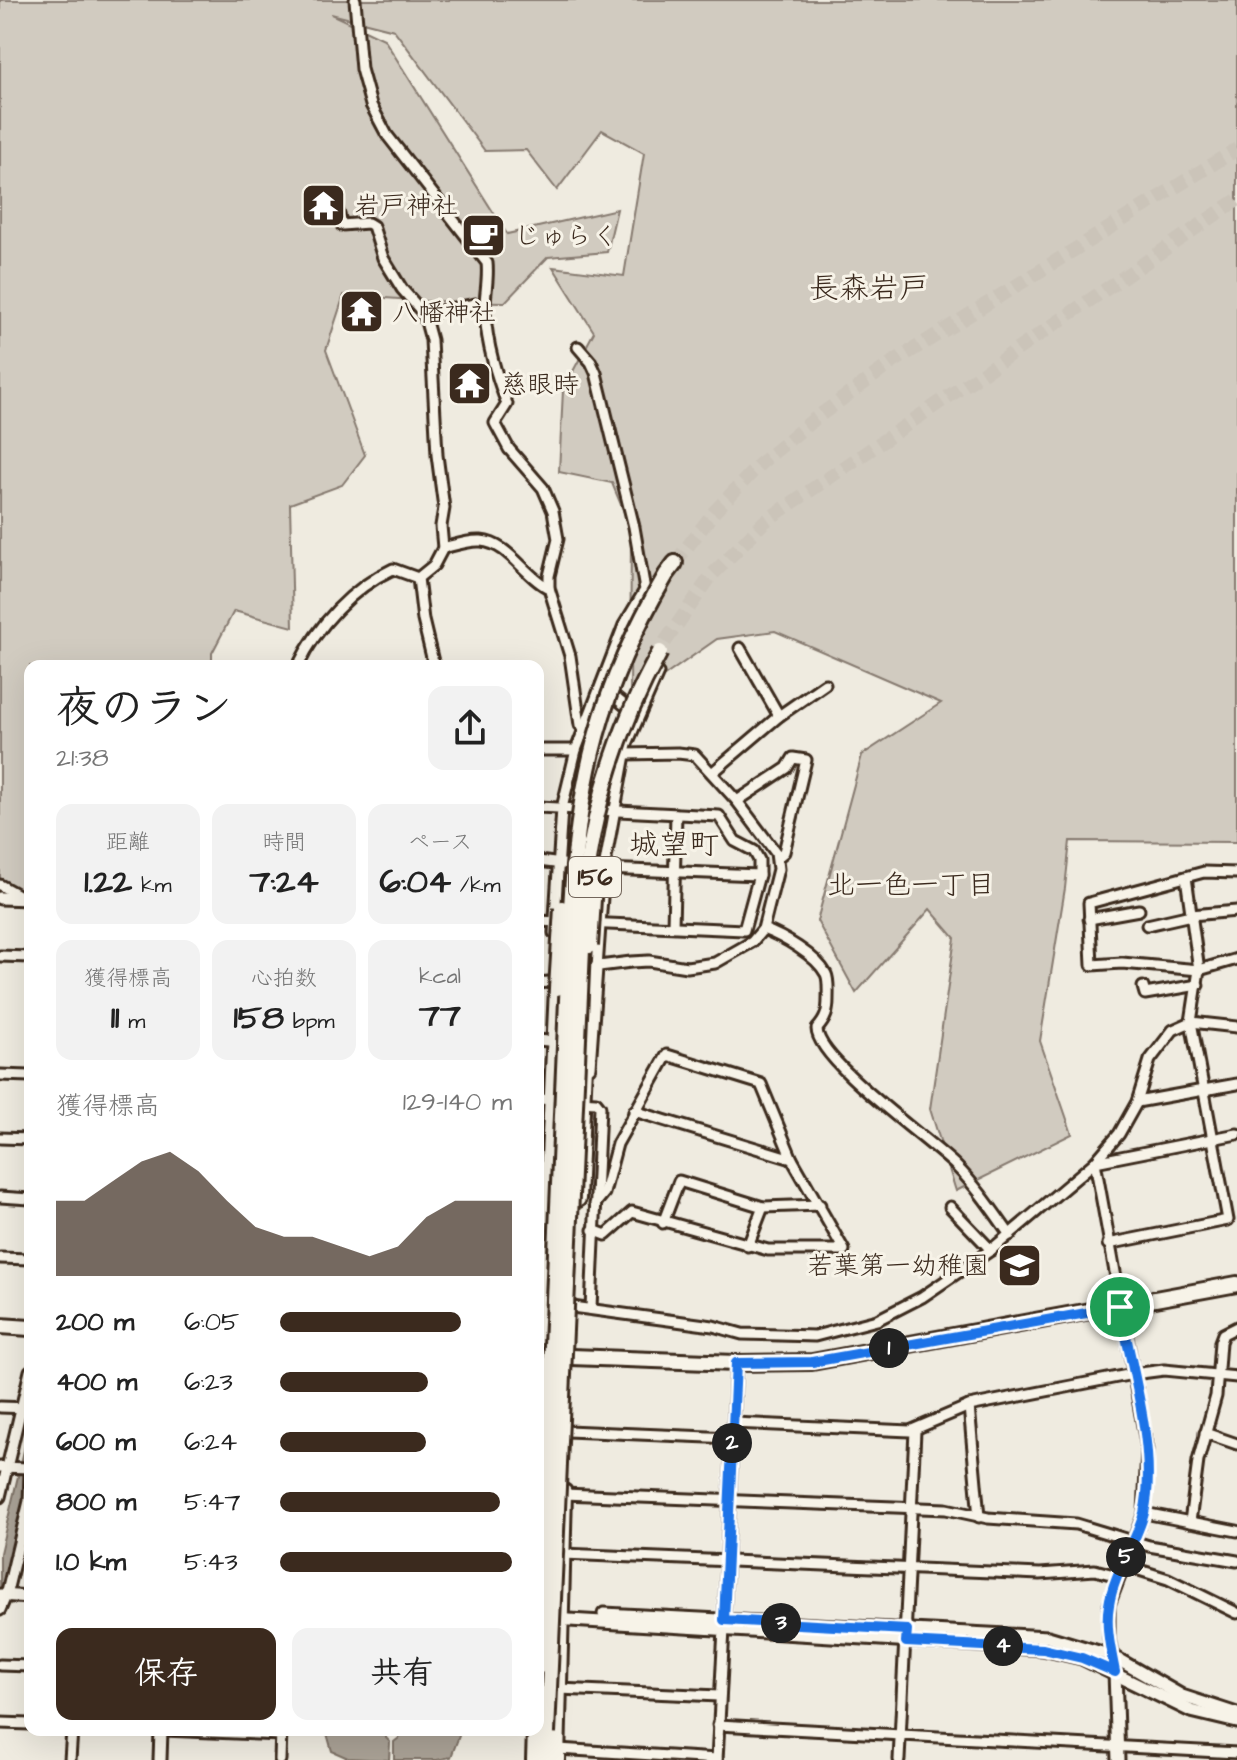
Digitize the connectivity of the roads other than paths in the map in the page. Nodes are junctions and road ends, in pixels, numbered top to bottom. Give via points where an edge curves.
1 (355, 0) edge
2 (334, 198) dead end
3 (485, 309) junction
4 (424, 314) junction
5 (578, 347) dead end
6 (443, 548) junction
7 (671, 569) tunnel mouth
8 (418, 578) junction
9 (549, 588) junction
10 (662, 647) tunnel mouth
11 (740, 648) dead end
12 (302, 660) edge
13 (433, 660) edge
14 (658, 673) dead end
15 (825, 684) dead end
16 (601, 687) junction
17 (639, 716) junction
18 (779, 716) junction
19 (585, 729) junction
20 (592, 746) junction
21 (544, 750) edge
22 (576, 750) junction
23 (626, 754) junction
24 (712, 773) junction
25 (605, 779) junction
26 (737, 801) junction
27 (544, 807) edge
28 (562, 808) junction
29 (615, 811) junction
30 (676, 814) junction
31 (778, 857) junction
32 (544, 861) edge
33 (557, 862) junction
34 (604, 869) junction
35 (676, 873) junction
36 (1237, 873) edge
37 (759, 875) junction
38 (1186, 877) junction
39 (0, 885) edge
40 (24, 897) edge
41 (0, 898) edge
42 (24, 899) edge
43 (1139, 910) dead end
44 (1237, 911) edge
45 (1191, 915) junction
46 (1089, 919) junction
47 (544, 921) edge
48 (554, 921) junction
49 (601, 923) junction
50 (1147, 925) dead end
51 (673, 926) junction
52 (763, 929) junction
53 (0, 956) edge
54 (24, 957) edge
55 (1237, 959) edge
56 (1199, 970) junction
57 (594, 971) junction
58 (544, 984) edge
59 (1198, 985) junction
60 (554, 986) junction
61 (1143, 987) dead end
62 (1191, 1022) junction
63 (1237, 1027) edge
64 (544, 1035) edge
65 (544, 1053) edge
66 (0, 1075) edge
67 (24, 1076) edge
68 (1237, 1084) edge
69 (1204, 1091) junction
70 (544, 1099) edge
71 (583, 1101) junction
72 (1137, 1102) junction
73 (634, 1111) junction
74 (1237, 1134) edge
75 (0, 1138) edge
76 (24, 1139) edge
77 (1213, 1139) junction
78 (792, 1159) junction
79 (1095, 1162) junction
80 (0, 1197) edge
81 (24, 1199) edge
82 (595, 1204) junction
83 (820, 1205) junction
84 (763, 1207) junction
85 (950, 1207) dead end
86 (663, 1223) junction
87 (593, 1230) junction
88 (1010, 1235) junction
89 (1108, 1244) junction
90 (748, 1246) junction
91 (991, 1250) junction
92 (0, 1258) edge
93 (24, 1259) edge
94 (1237, 1284) edge
95 (572, 1307) junction
96 (1120, 1307) junction
97 (591, 1308) junction
98 (0, 1326) edge
99 (1237, 1327) edge
100 (24, 1328) edge
101 (0, 1336) edge
102 (24, 1337) edge
103 (544, 1355) edge
104 (571, 1357) junction
105 (736, 1363) junction
106 (1133, 1374) junction
107 (1217, 1374) junction
108 (1237, 1377) edge
109 (969, 1406) junction
110 (0, 1407) edge
111 (24, 1408) edge
112 (24, 1413) edge
113 (733, 1423) junction
114 (567, 1431) junction
115 (915, 1431) junction
116 (1205, 1433) junction
117 (732, 1438) junction
118 (1237, 1444) edge
119 (3, 1467) edge
120 (24, 1469) edge
121 (544, 1493) edge
122 (564, 1494) junction
123 (0, 1497) edge
124 (729, 1501) junction
125 (912, 1507) junction
126 (1144, 1513) junction
127 (979, 1517) junction
128 (1190, 1522) junction
129 (1237, 1531) edge
130 (544, 1532) edge
131 (24, 1534) edge
132 (1132, 1542) junction
133 (563, 1554) junction
134 (728, 1561) junction
135 (1237, 1561) edge
136 (1123, 1565) junction
137 (910, 1568) junction
138 (1118, 1576) junction
139 (544, 1589) edge
140 (3, 1595) edge
141 (24, 1597) edge
142 (0, 1610) edge
143 (1237, 1613) edge
144 (544, 1618) edge
145 (561, 1619) junction
146 (724, 1625) junction
147 (906, 1636) junction
148 (1112, 1656) junction
149 (0, 1665) edge
150 (24, 1666) edge
151 (1115, 1672) junction
152 (559, 1689) junction
153 (719, 1696) junction
154 (1237, 1714) edge
155 (1237, 1722) edge
156 (0, 1723) edge
157 (24, 1724) edge
158 (718, 1725) junction
159 (901, 1735) junction
160 (72, 1736) edge
161 (162, 1736) edge
162 (281, 1736) edge
163 (534, 1736) edge
164 (536, 1736) edge
165 (537, 1736) edge
166 (1119, 1746) junction
167 (1237, 1753) edge
168 (558, 1755) edge
169 (70, 1760) edge
170 (160, 1760) edge
171 (280, 1760) edge
172 (524, 1760) edge
173 (534, 1760) edge
174 (546, 1760) edge
175 (717, 1760) edge
176 (899, 1760) edge
177 (1118, 1760) edge

1 - 3 street via 361,69 371,105 387,135 487,263
2 - 4 street via 342,225 373,226 383,258
3 - 4 street via 475,304
3 - 9 street via 488,349 507,404 495,423 509,449 543,488 553,511 558,539
4 - 6 street via 431,340
5 - 16 street via 596,373 645,590 624,625
6 - 8 street
6 - 9 street via 493,543
7 - 20 main road, 156, bridge via 623,654
8 - 12 street via 393,569 358,590 321,627
8 - 13 street
9 - 19 street
10 - 25 main road, 156, bridge
11 - 18 street
14 - 17 street
15 - 18 street
16 - 17 street
16 - 19 street
17 - 23 street
18 - 24 street
19 - 22 street
20 - 60 main road, 156, bridge via 584,752 579,770 565,853
20 - 130 main road, 156, bridge via 574,859
21 - 22 street
22 - 28 street
23 - 24 street via 695,755
23 - 29 street
24 - 26 street
25 - 57 main road, 156, bridge
25 - 139 main road, 156, bridge via 582,909
26 - 31 street
26 - 31 street via 787,768 793,758 806,760 784,852
27 - 28 street
28 - 29 street
28 - 33 street
29 - 30 street
29 - 34 street
30 - 35 street
30 - 37 street via 719,816 735,841 754,851
31 - 52 street
32 - 33 street
33 - 34 street
33 - 48 street
34 - 35 street
34 - 49 street
35 - 37 street
35 - 51 street
36 - 38 street
37 - 51 street via 744,930
38 - 45 street
38 - 46 street via 1089,903
39 - 40 street
41 - 42 street
43 - 46 street
44 - 45 street
45 - 50 street
45 - 56 street
46 - 56 street via 1092,965
47 - 48 street
48 - 49 street
48 - 60 street
49 - 51 street
49 - 57 street
52 - 57 street via 752,942 715,963 687,967 649,961
52 - 88 street via 784,937 827,975 828,1008 817,1029 826,1050 957,1166
53 - 54 street
55 - 56 street
56 - 59 street
57 - 60 street
57 - 71 main road, 156
58 - 60 street
59 - 61 street via 1145,994
59 - 62 street
60 - 64 street
60 - 70 main road, 156
62 - 63 street
62 - 69 street
62 - 72 street via 1173,1030 1150,1060
65 - 70 street
66 - 67 street
68 - 69 street
69 - 72 street
69 - 77 street
70 - 71 street
71 - 82 street via 600,1107
71 - 95 main road, 156
72 - 79 street
73 - 78 street
73 - 78 street via 667,1055 694,1063 761,1084
73 - 82 street via 608,1168 604,1193
74 - 77 street
75 - 76 street
77 - 79 street
77 - 89 street via 1228,1220
78 - 83 street
79 - 88 street
79 - 89 street
80 - 81 street
82 - 87 street
83 - 84 street
83 - 90 street via 844,1250
84 - 86 street via 679,1181
84 - 90 street
85 - 91 street
86 - 87 street via 632,1212 606,1235
86 - 90 street
87 - 97 street
88 - 91 street
89 - 96 street
91 - 97 street via 877,1320 815,1336 742,1334
92 - 93 street
94 - 96 main road
95 - 97 street
95 - 104 main road, 156
96 - 105 main road via 812,1362
96 - 106 street
98 - 100 main road
99 - 107 street via 1223,1334
101 - 102 main road
103 - 104 main road
104 - 105 main road
104 - 114 main road, 156
105 - 113 street
106 - 107 street
106 - 109 street
106 - 126 street via 1147,1448
107 - 108 street
107 - 116 street
109 - 115 street
109 - 127 street
110 - 111 street
112 - 119 street
113 - 115 street
113 - 117 street
114 - 117 street
114 - 122 main road, 156
115 - 125 street
116 - 118 street
116 - 128 street
117 - 124 street
119 - 120 street
119 - 123 street
121 - 122 street
122 - 124 street
122 - 133 main road, 156
124 - 125 street
124 - 134 street
125 - 127 street
125 - 137 street
126 - 128 street
126 - 132 street
127 - 132 street via 1076,1524
128 - 129 street
131 - 140 street
132 - 135 street
132 - 136 street
133 - 134 street
133 - 145 main road, 156
134 - 137 street
134 - 146 street
136 - 138 street
136 - 143 street via 1168,1579
137 - 138 street via 1040,1574 1095,1570
137 - 147 street
138 - 148 street via 1109,1605
140 - 141 street
140 - 142 street
144 - 145 street
145 - 146 street
145 - 152 main road, 156
146 - 147 street
146 - 153 street
147 - 148 street via 1048,1637
147 - 151 street via 1043,1649
147 - 159 street
148 - 151 street
148 - 154 street via 1182,1696
149 - 150 street
151 - 155 street via 1191,1711
151 - 166 street
152 - 153 street
152 - 168 main road, 156
153 - 158 street
156 - 157 street
158 - 159 street
158 - 175 street
159 - 166 street
159 - 176 street
160 - 169 street
161 - 170 street
162 - 171 street
163 - 172 main road, 156
164 - 173 main road, 156
165 - 174 main road, 156
166 - 167 street
166 - 177 street
168 - 175 street

